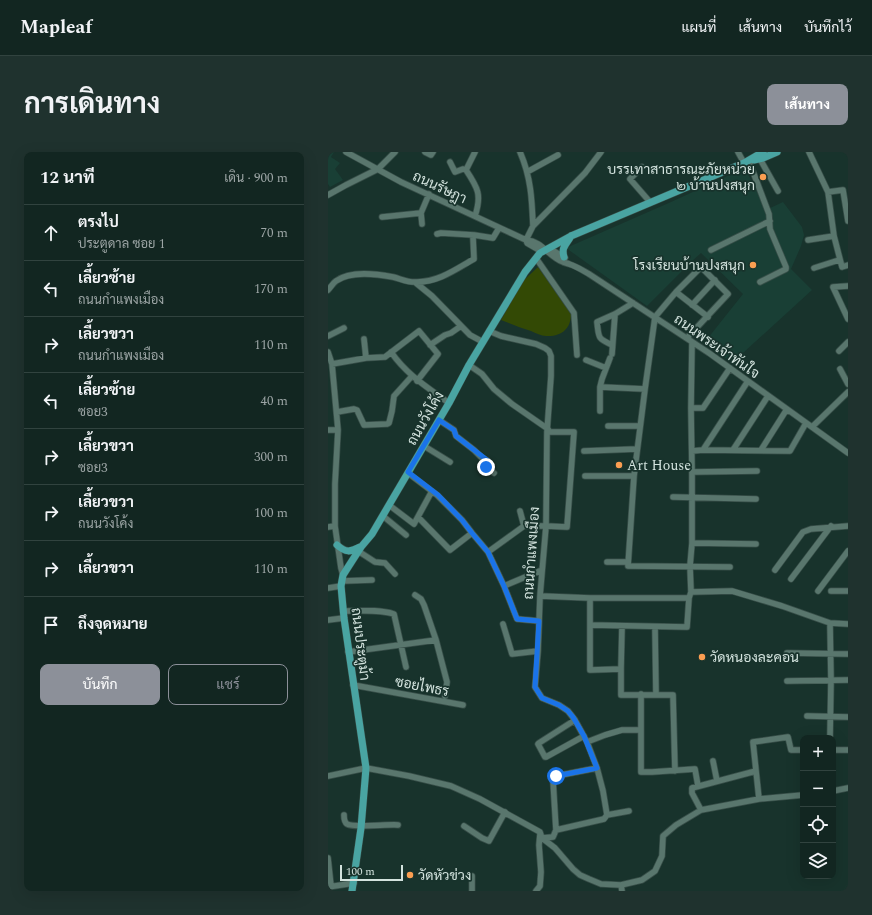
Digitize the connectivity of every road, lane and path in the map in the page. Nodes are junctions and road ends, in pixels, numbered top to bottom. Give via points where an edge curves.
1 (346, 152) edge
2 (395, 152) edge
3 (426, 152) edge
4 (433, 152) edge
5 (475, 152) edge
6 (520, 152) edge
7 (601, 152) edge
8 (738, 152) edge
9 (777, 152) edge
10 (809, 152) edge
11 (558, 155) dead end
12 (762, 155) edge
13 (748, 161) junction
14 (450, 162) dead end
15 (642, 167) dead end
16 (378, 169) junction
17 (466, 170) junction
18 (527, 172) junction
19 (778, 191) dead end
20 (828, 192) junction
21 (429, 194) junction
22 (328, 195) edge
23 (650, 202) junction
24 (420, 213) junction
25 (475, 216) junction
26 (382, 217) dead end
27 (770, 221) junction
28 (848, 221) edge
29 (422, 224) dead end
30 (533, 226) junction
31 (499, 228) junction
32 (437, 234) dead end
33 (474, 236) junction
34 (571, 236) junction
35 (834, 236) junction
36 (526, 240) junction
37 (808, 240) dead end
38 (546, 249) junction
39 (711, 250) dead end
40 (564, 257) junction
41 (839, 260) junction
42 (538, 261) junction
43 (570, 264) junction
44 (848, 265) edge
45 (814, 268) dead end
46 (525, 272) junction
47 (715, 280) junction
48 (760, 282) dead end
49 (416, 283) junction
50 (848, 286) edge
51 (328, 290) edge
52 (676, 292) junction
53 (633, 303) junction
54 (692, 305) junction
55 (615, 314) junction
56 (655, 317) junction
57 (708, 317) junction
58 (848, 320) edge
59 (461, 326) junction
60 (344, 328) dead end
61 (489, 331) junction
62 (328, 336) edge
63 (364, 339) dead end
64 (689, 340) junction
65 (483, 342) junction
66 (848, 342) edge
67 (430, 345) junction
68 (612, 346) junction
69 (839, 351) dead end
70 (328, 352) edge
71 (391, 352) junction
72 (578, 355) dead end
73 (366, 358) junction
74 (586, 360) dead end
75 (469, 365) junction
76 (331, 368) edge
77 (606, 368) junction
78 (730, 368) junction
79 (840, 369) dead end
80 (412, 376) junction
81 (417, 381) junction
82 (748, 381) junction
83 (848, 384) edge
84 (600, 387) junction
85 (645, 389) junction
86 (848, 392) edge
87 (768, 396) junction
88 (328, 400) edge
89 (335, 400) junction
90 (449, 403) junction
91 (691, 408) junction
92 (787, 409) junction
93 (600, 411) dead end
94 (337, 412) junction
95 (439, 420) junction
96 (806, 423) junction
97 (608, 426) dead end
98 (640, 426) junction
99 (812, 427) junction
100 (328, 430) edge
101 (338, 430) junction
102 (547, 430) junction
103 (424, 446) junction
104 (637, 449) junction
105 (703, 450) junction
106 (733, 450) junction
107 (761, 450) junction
108 (584, 451) dead end
109 (692, 451) junction
110 (848, 453) edge
111 (450, 462) dead end
112 (757, 471) dead end
113 (408, 472) junction
114 (692, 472) junction
115 (494, 473) dead end
116 (585, 476) dead end
117 (634, 476) junction
118 (328, 484) edge
119 (335, 484) junction
120 (432, 491) junction
121 (673, 497) dead end
122 (692, 498) junction
123 (756, 499) dead end
124 (389, 506) junction
125 (520, 511) dead end
126 (383, 516) junction
127 (418, 517) junction
128 (335, 526) junction
129 (524, 526) junction
130 (546, 526) junction
131 (831, 526) junction
132 (848, 526) edge
133 (328, 527) edge
134 (472, 533) junction
135 (406, 535) dead end
136 (692, 543) junction
137 (756, 544) dead end
138 (337, 545) junction
139 (360, 549) junction
140 (848, 551) edge
141 (488, 552) junction
142 (607, 562) dead end
143 (628, 564) junction
144 (690, 566) junction
145 (730, 567) dead end
146 (542, 570) junction
147 (775, 570) dead end
148 (395, 574) dead end
149 (791, 579) dead end
150 (372, 580) dead end
151 (342, 581) junction
152 (504, 586) junction
153 (328, 588) edge
154 (818, 590) dead end
155 (831, 591) dead end
156 (848, 591) edge
157 (415, 595) dead end
158 (690, 595) junction
159 (540, 596) junction
160 (590, 598) junction
161 (343, 614) junction
162 (328, 620) edge
163 (539, 621) junction
164 (830, 623) junction
165 (503, 624) dead end
166 (848, 624) edge
167 (590, 625) junction
168 (622, 626) junction
169 (655, 627) junction
170 (436, 640) junction
171 (402, 645) junction
172 (538, 651) junction
173 (348, 652) junction
174 (787, 653) dead end
175 (830, 653) junction
176 (848, 654) edge
177 (406, 668) dead end
178 (621, 669) junction
179 (831, 680) junction
180 (848, 680) edge
181 (787, 681) dead end
182 (353, 685) junction
183 (641, 694) junction
184 (656, 695) junction
185 (445, 696) dead end
186 (463, 706) dead end
187 (807, 716) dead end
188 (831, 716) junction
189 (848, 717) edge
190 (575, 720) junction
191 (640, 730) junction
192 (830, 735) edge
193 (585, 739) junction
194 (800, 750) edge
195 (836, 750) edge
196 (848, 750) edge
197 (713, 761) dead end
198 (366, 768) junction
199 (597, 768) junction
200 (675, 771) junction
201 (756, 771) junction
202 (328, 776) edge
203 (717, 781) junction
204 (698, 786) junction
205 (848, 788) edge
206 (836, 790) edge
207 (800, 795) edge
208 (758, 799) junction
209 (700, 810) junction
210 (630, 811) dead end
211 (505, 812) junction
212 (344, 815) dead end
213 (607, 815) junction
214 (398, 825) dead end
215 (361, 826) junction
216 (464, 826) dead end
217 (556, 830) junction
218 (540, 832) junction
219 (542, 838) junction
220 (328, 858) edge
221 (472, 876) dead end
222 (354, 883) junction
223 (330, 887) edge
224 (621, 888) edge
225 (539, 889) edge
226 (352, 891) edge
227 (472, 891) edge

1 - 16 street, ถนนรัษฎา
2 - 16 street
3 - 4 street via 431,155
5 - 17 street
6 - 18 street
7 - 30 street via 585,173
8 - 13 street
9 - 12 main road
10 - 20 street
11 - 18 street
12 - 13 main road
12 - 19 street
13 - 23 main road
13 - 27 street via 770,214
14 - 17 street via 455,172
15 - 23 street via 630,180
16 - 21 street, ถนนรัษฎา
16 - 22 street
17 - 25 street via 474,181 478,194 479,205
18 - 30 street
20 - 28 street via 843,190
20 - 35 street
21 - 24 street
21 - 25 street, ถนนรัษฎา
23 - 34 main road
24 - 26 street
24 - 29 street
25 - 31 street, ถนนรัษฎา
27 - 39 street
27 - 48 street via 770,229 786,269
30 - 36 street
31 - 33 street via 493,238
31 - 36 street, ถนนรัษฎา
32 - 33 street
33 - 49 street via 474,259 434,280
34 - 38 main road
34 - 40 main road via 564,248
35 - 37 street
35 - 41 street
36 - 38 street, ถนนรัษฎา
38 - 40 street, ถนนพระเจ้าทันใจ
38 - 42 main road, ถนนวังโค้ง
38 - 43 street, ถนนพระเจ้าทันใจ via 562,262
38 - 46 main road, ถนนวังโค้ง
40 - 43 street, ถนนพระเจ้าทันใจ
41 - 44 street via 842,267
41 - 45 street
42 - 46 main road, ถนนวังโค้ง
42 - 72 street via 574,313
43 - 53 street, ถนนพระเจ้าทันใจ
46 - 61 main road, ถนนวังโค้ง
47 - 52 street via 701,267
47 - 54 street
47 - 57 street via 728,294
49 - 51 street via 367,273 342,278
49 - 59 street
50 - 58 street via 833,287
52 - 54 street
52 - 56 street
53 - 55 street
53 - 56 street, ถนนพระเจ้าทันใจ
54 - 57 street
55 - 68 street
55 - 68 street via 597,322 601,340
56 - 64 street, ถนนพระเจ้าทันใจ
56 - 85 street
57 - 64 street
59 - 65 street
59 - 67 street
60 - 62 street
61 - 65 main road, ถนนวังโค้ง
61 - 102 street, ถนนกำแพงเมือง via 536,344 549,351 551,376
63 - 73 street
64 - 78 street, ถนนพระเจ้าทันใจ
64 - 91 street
65 - 75 main road, ถนนวังโค้ง
66 - 69 street
67 - 71 street via 419,331
67 - 81 street via 438,354
68 - 77 street
70 - 76 street, ถนนประตูม้า
71 - 73 street via 385,357
71 - 80 street
73 - 76 street
74 - 77 street
75 - 90 main road, ถนนวังโค้ง
75 - 102 street via 482,374 494,389 512,404
76 - 89 street, ถนนประตูม้า
77 - 84 street
78 - 82 street, ถนนพระเจ้าทันใจ
78 - 91 street via 703,408
79 - 83 street
80 - 81 street
80 - 94 street via 394,396 387,424 364,425 357,410 354,409
81 - 90 street
82 - 87 street, ถนนพระเจ้าทันใจ
82 - 105 street
84 - 85 street
84 - 93 street
85 - 98 street
86 - 99 street
87 - 92 street, ถนนพระเจ้าทันใจ
87 - 106 street
88 - 89 street
89 - 94 street, ถนนประตูม้า
90 - 95 main road, ถนนวังโค้ง
91 - 109 street
92 - 96 street, ถนนพระเจ้าทันใจ
92 - 107 street
94 - 101 street, ถนนประตูม้า
95 - 103 main road, ถนนวังโค้ง
95 - 115 street via 487,460 486,468
96 - 99 street, ถนนพระเจ้าทันใจ
96 - 107 street via 790,451
97 - 98 street
98 - 104 street
99 - 110 street, ถนนพระเจ้าทันใจ
100 - 101 street
101 - 119 street, ถนนประตูม้า
102 - 130 street, ถนนกำแพงเมือง
102 - 130 street via 574,432 566,527
103 - 111 street
103 - 113 main road, ถนนวังโค้ง
104 - 108 street
104 - 117 street
105 - 106 street
105 - 109 street
106 - 107 street
109 - 114 street
112 - 114 street
113 - 120 street
113 - 124 main road, ถนนวังโค้ง
114 - 122 street
116 - 117 street
117 - 143 street
118 - 119 street
119 - 128 street, ถนนประตูม้า
120 - 127 street
120 - 134 street
121 - 122 street
122 - 123 street
122 - 136 street
124 - 126 main road, ถนนวังโค้ง
124 - 127 street via 414,524
125 - 129 street
126 - 135 street
126 - 139 main road, ถนนวังโค้ง
127 - 134 street via 450,550
128 - 133 street
128 - 138 street, ถนนประตูม้า
129 - 130 street
129 - 141 street
130 - 146 street, ถนนกำแพงเมือง
131 - 132 street
131 - 147 street via 803,532
131 - 149 street
134 - 141 street
136 - 137 street
136 - 144 street
138 - 139 main road via 348,551
138 - 151 street, ถนนประตูม้า
139 - 148 street via 374,562 385,563
139 - 151 main road, ถนนวังโค้ง
140 - 154 street
141 - 152 street
142 - 143 street
143 - 144 street
144 - 145 street
144 - 158 street
146 - 152 street
146 - 159 street, ถนนกำแพงเมือง
150 - 151 street
151 - 153 street
151 - 161 main road, ถนนประตูม้า
152 - 163 street via 517,619
155 - 156 street
157 - 170 street via 424,605
158 - 160 street
158 - 164 street via 732,591
158 - 169 street via 687,627
159 - 160 street
159 - 163 street, ถนนกำแพงเมือง
160 - 167 street
161 - 162 street
161 - 171 street via 375,611 394,614
161 - 173 main road, ถนนประตูม้า
163 - 172 street, ถนนกำแพงเมือง
164 - 166 street
164 - 175 street
165 - 172 street via 512,654
167 - 168 street
167 - 178 street via 590,670
168 - 169 street
168 - 178 street
169 - 184 street
170 - 171 street
170 - 185 street via 447,682
171 - 173 street
171 - 177 street
172 - 190 street, ถนนกำแพงเมือง via 535,687 538,694 568,711
173 - 182 main road, ถนนประตูม้า
174 - 175 street
175 - 176 street
175 - 179 street
178 - 183 street via 621,694
179 - 180 street
179 - 181 street
179 - 188 street
182 - 186 street, ซอยไพธร
182 - 198 main road, ถนนประตูม้า
183 - 184 street
183 - 191 street
184 - 200 street via 673,695
187 - 188 street
188 - 189 street
188 - 192 street
190 - 193 street, ถนนกำแพงเมือง
190 - 193 street via 538,744 546,757
191 - 193 street via 622,730
191 - 200 street via 641,772
193 - 199 street, ถนนกำแพงเมือง
194 - 201 street via 790,750 788,737 753,742
195 - 196 street
197 - 203 street
198 - 202 street
198 - 211 street via 451,786
198 - 215 main road, ถนนประตูม้า
199 - 213 street, ถนนกำแพงเมือง
199 - 217 street via 554,778
200 - 204 street via 695,769
201 - 203 street
201 - 208 street
203 - 204 street
204 - 209 street via 692,788 692,793
205 - 206 street
207 - 208 street
208 - 209 street
209 - 224 street via 663,836 662,856 655,871 642,880
210 - 213 street
211 - 216 street via 489,841
211 - 218 street
212 - 215 street via 347,824
213 - 217 street via 604,819
214 - 215 street
215 - 222 main road, ถนนประตูม้า
217 - 219 street via 553,837
218 - 219 street
218 - 225 street
219 - 224 street via 580,875 601,884
220 - 223 street
221 - 227 street
222 - 223 street
222 - 226 main road, ถนนประตูม้า

